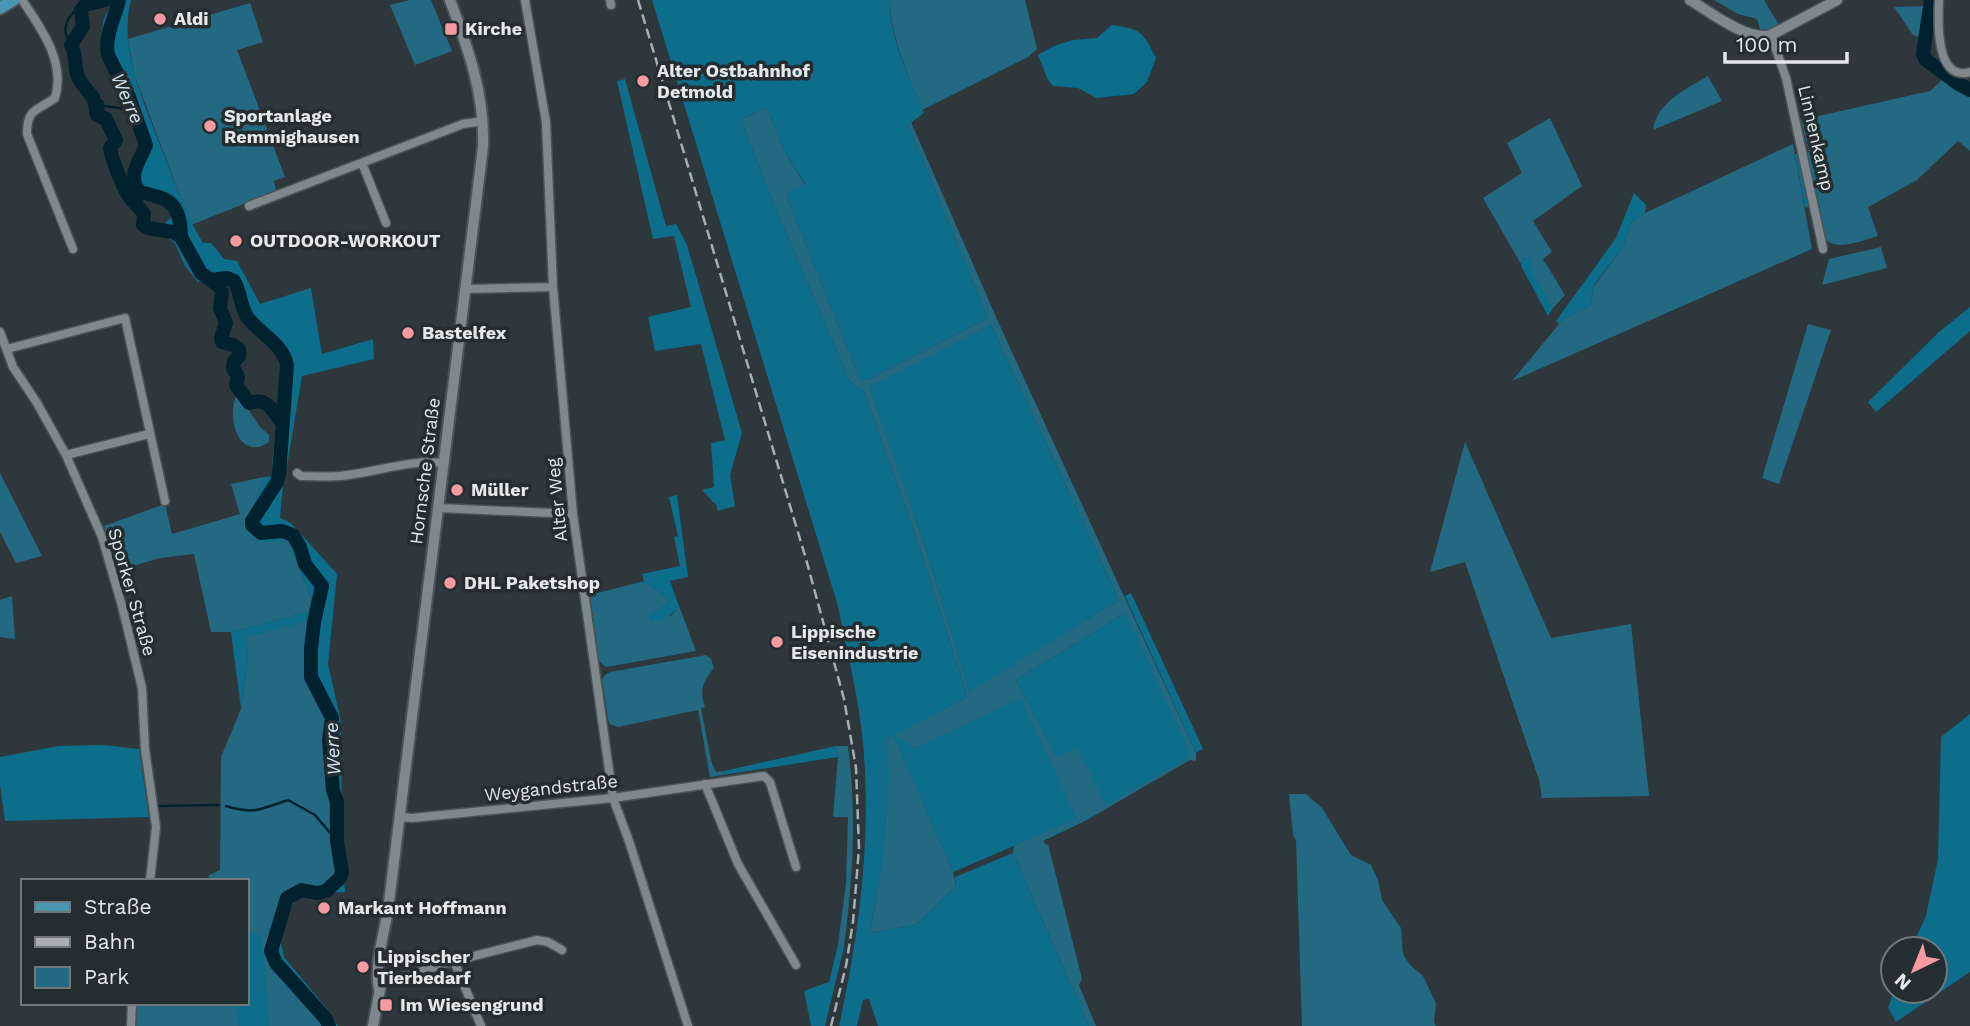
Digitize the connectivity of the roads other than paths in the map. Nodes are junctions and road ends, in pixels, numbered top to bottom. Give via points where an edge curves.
1 (13, 0) edge
2 (22, 0) edge
3 (525, 0) edge
4 (1690, 0) edge
5 (1837, 0) edge
6 (1939, 0) edge
7 (452, 1) edge
8 (0, 8) edge
9 (1771, 35) junction
10 (1970, 72) edge
11 (483, 121) junction
12 (362, 163) junction
13 (249, 206) dead end
14 (386, 223) dead end
15 (1823, 248) dead end
16 (72, 249) dead end
17 (553, 286) junction
18 (467, 289) junction
19 (0, 332) edge
20 (7, 349) junction
21 (149, 434) junction
22 (65, 456) junction
23 (444, 463) junction
24 (297, 473) dead end
25 (165, 500) dead end
26 (439, 508) junction
27 (573, 514) junction
28 (705, 784) junction
29 (613, 798) junction
30 (399, 817) junction
31 (796, 867) dead end
32 (150, 879) edge
33 (562, 950) dead end
34 (454, 961) junction
35 (796, 965) dead end
36 (380, 982) junction
37 (132, 1005) edge
38 (131, 1026) edge
39 (373, 1026) edge
40 (481, 1026) edge
41 (688, 1026) edge

1 - 8 main road
2 - 16 street via 56,61 55,98 30,115 27,134
3 - 17 street, Alter Weg via 547,122
4 - 9 street via 1750,34
5 - 9 street
6 - 10 street via 1942,54 1956,71
7 - 11 main road, Hornsche Straße via 474,69
9 - 15 street, Linnenkamp via 1786,78
11 - 12 street via 463,124
11 - 18 main road, Hornsche Straße
12 - 13 street
12 - 14 street
17 - 18 street
17 - 27 street, Alter Weg
18 - 23 main road, Hornsche Straße
19 - 20 street, Sporker Straße
20 - 21 street via 125,318
20 - 22 street, Sporker Straße
21 - 22 street
21 - 25 street
22 - 32 street, Sporker Straße via 102,537 142,688 156,827
23 - 24 street via 340,476
23 - 26 main road, Hornsche Straße
26 - 27 street
26 - 30 main road, Hornsche Straße
27 - 29 street, Alter Weg
28 - 29 street, Weygandstraße
28 - 31 street, Weygandstraße via 768,778
28 - 35 street via 738,864
29 - 30 street, Weygandstraße
29 - 41 street, Alter Weg
30 - 36 main road, Hornsche Straße
33 - 34 street via 537,940
34 - 36 street
34 - 40 street
36 - 39 main road, Hornsche Straße
37 - 38 street

